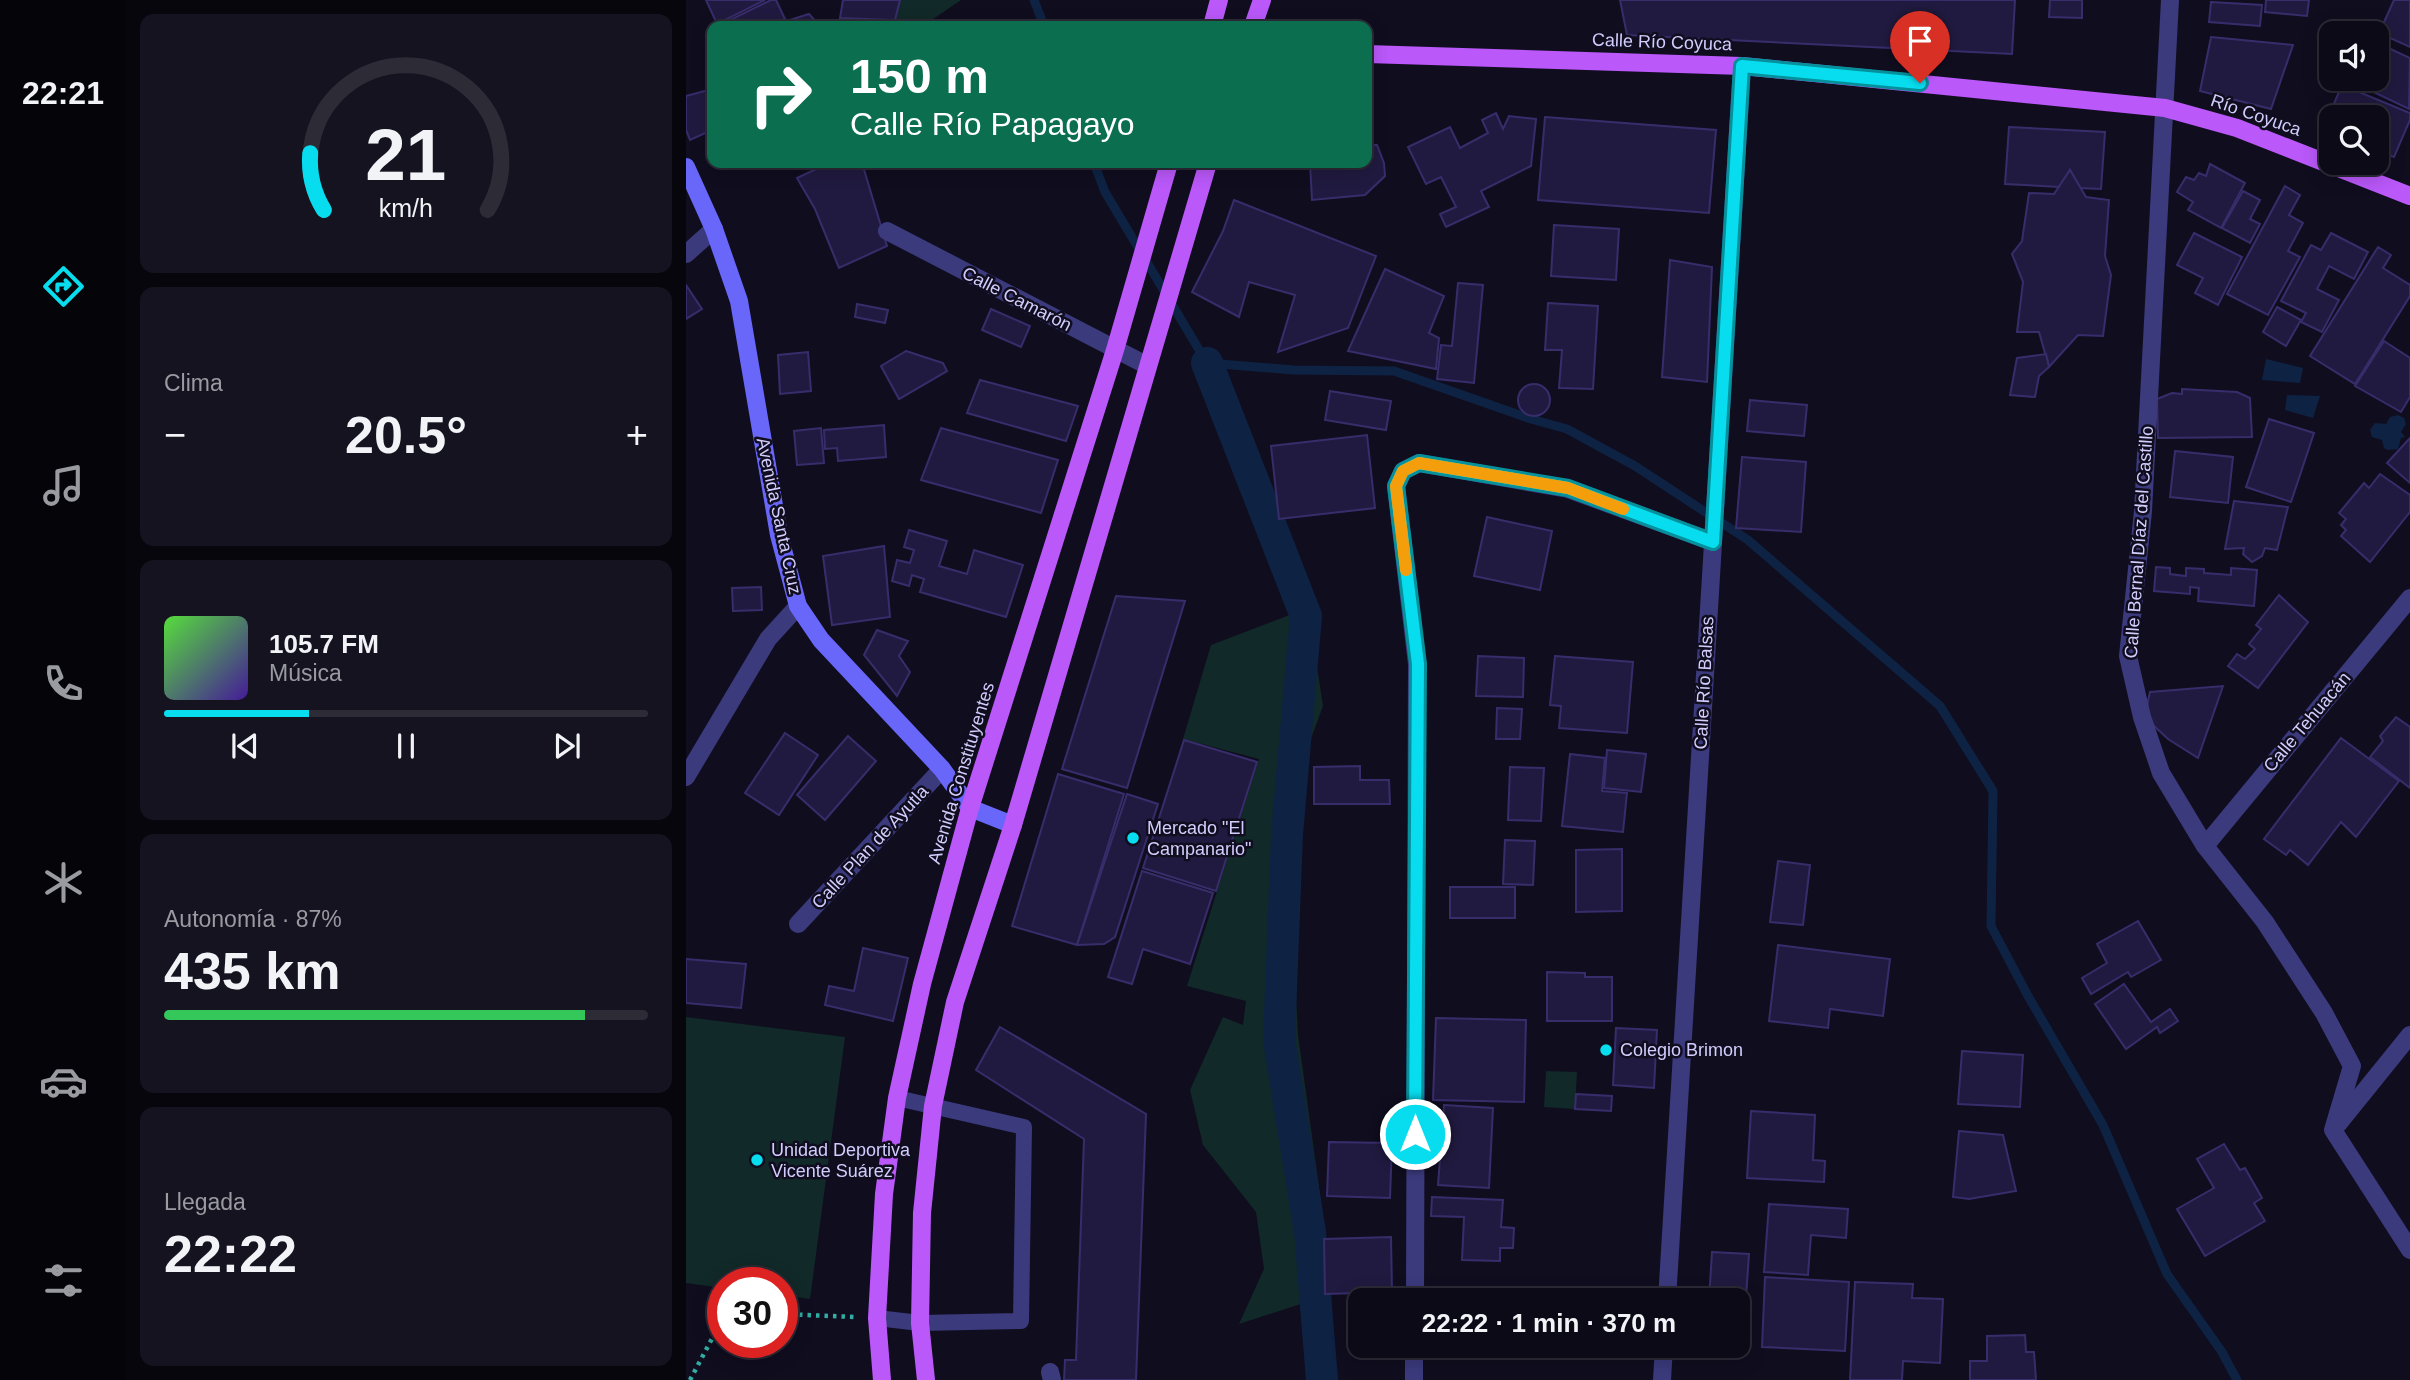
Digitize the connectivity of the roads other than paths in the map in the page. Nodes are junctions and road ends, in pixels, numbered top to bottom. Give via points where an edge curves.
1 (1219, 0) edge
2 (1262, 0) edge
3 (2170, 0) edge
4 (1213, 21) edge
5 (1255, 21) edge
6 (1372, 54) edge
7 (1742, 66) junction
8 (2165, 108) junction
9 (686, 167) edge
10 (1167, 168) edge
11 (1206, 168) edge
12 (2410, 196) edge
13 (713, 229) junction
14 (887, 231) dead end
15 (686, 254) edge
16 (1115, 350) junction
17 (1149, 366) junction
18 (1713, 542) junction
19 (2410, 598) edge
20 (798, 606) junction
21 (942, 769) junction
22 (686, 777) edge
23 (970, 808) junction
24 (1013, 825) junction
25 (2205, 846) junction
26 (798, 924) dead end
27 (2410, 1035) edge
28 (897, 1098) junction
29 (933, 1106) junction
30 (2333, 1130) junction
31 (2410, 1250) edge
32 (1415, 1288) edge
33 (1668, 1288) edge
34 (877, 1318) junction
35 (920, 1323) junction
36 (1414, 1358) edge
37 (1663, 1358) edge
38 (882, 1380) edge
39 (926, 1380) edge
40 (1414, 1380) edge
41 (1662, 1380) edge

1 - 4 main road
2 - 5 main road
3 - 8 street, Calle Bernal Díaz del Castillo
6 - 7 main road, Calle Río Coyuca
7 - 8 main road, Calle Río Coyuca
7 - 18 street, Calle Río Balsas
8 - 12 main road, Río Coyuca via 2237,128
8 - 25 street, Calle Bernal Díaz del Castillo via 2143,511 2128,656 2161,773
9 - 13 street, Avenida Santa Cruz
10 - 16 main road, Avenida Constituyentes
11 - 17 main road
13 - 15 street
13 - 20 street, Avenida Santa Cruz via 739,301 779,535
14 - 16 street, Calle Camarón
16 - 17 street, Calle Camarón
16 - 23 main road, Avenida Constituyentes
17 - 24 main road
18 - 32 street via 1568,488 1419,463 1403,471 1396,486 1418,664
18 - 33 street, Calle Río Balsas
19 - 25 street, Calle Tehuacán
20 - 21 street, Avenida Santa Cruz via 821,640
20 - 22 street via 768,639
21 - 23 street, Avenida Santa Cruz
21 - 26 street, Calle Plan de Ayutla
23 - 24 street
23 - 28 main road, Avenida Constituyentes via 922,984
24 - 29 main road via 955,1002
25 - 30 street, Calle Bernal Díaz del Castillo via 2265,922 2352,1066
27 - 30 street
28 - 29 lane
28 - 34 main road, Avenida Constituyentes via 884,1194
29 - 35 main road via 922,1213
29 - 35 lane via 1024,1127 1021,1321
30 - 31 street
34 - 35 lane
34 - 38 main road, Avenida Constituyentes
35 - 39 main road
36 - 40 street
37 - 41 street

